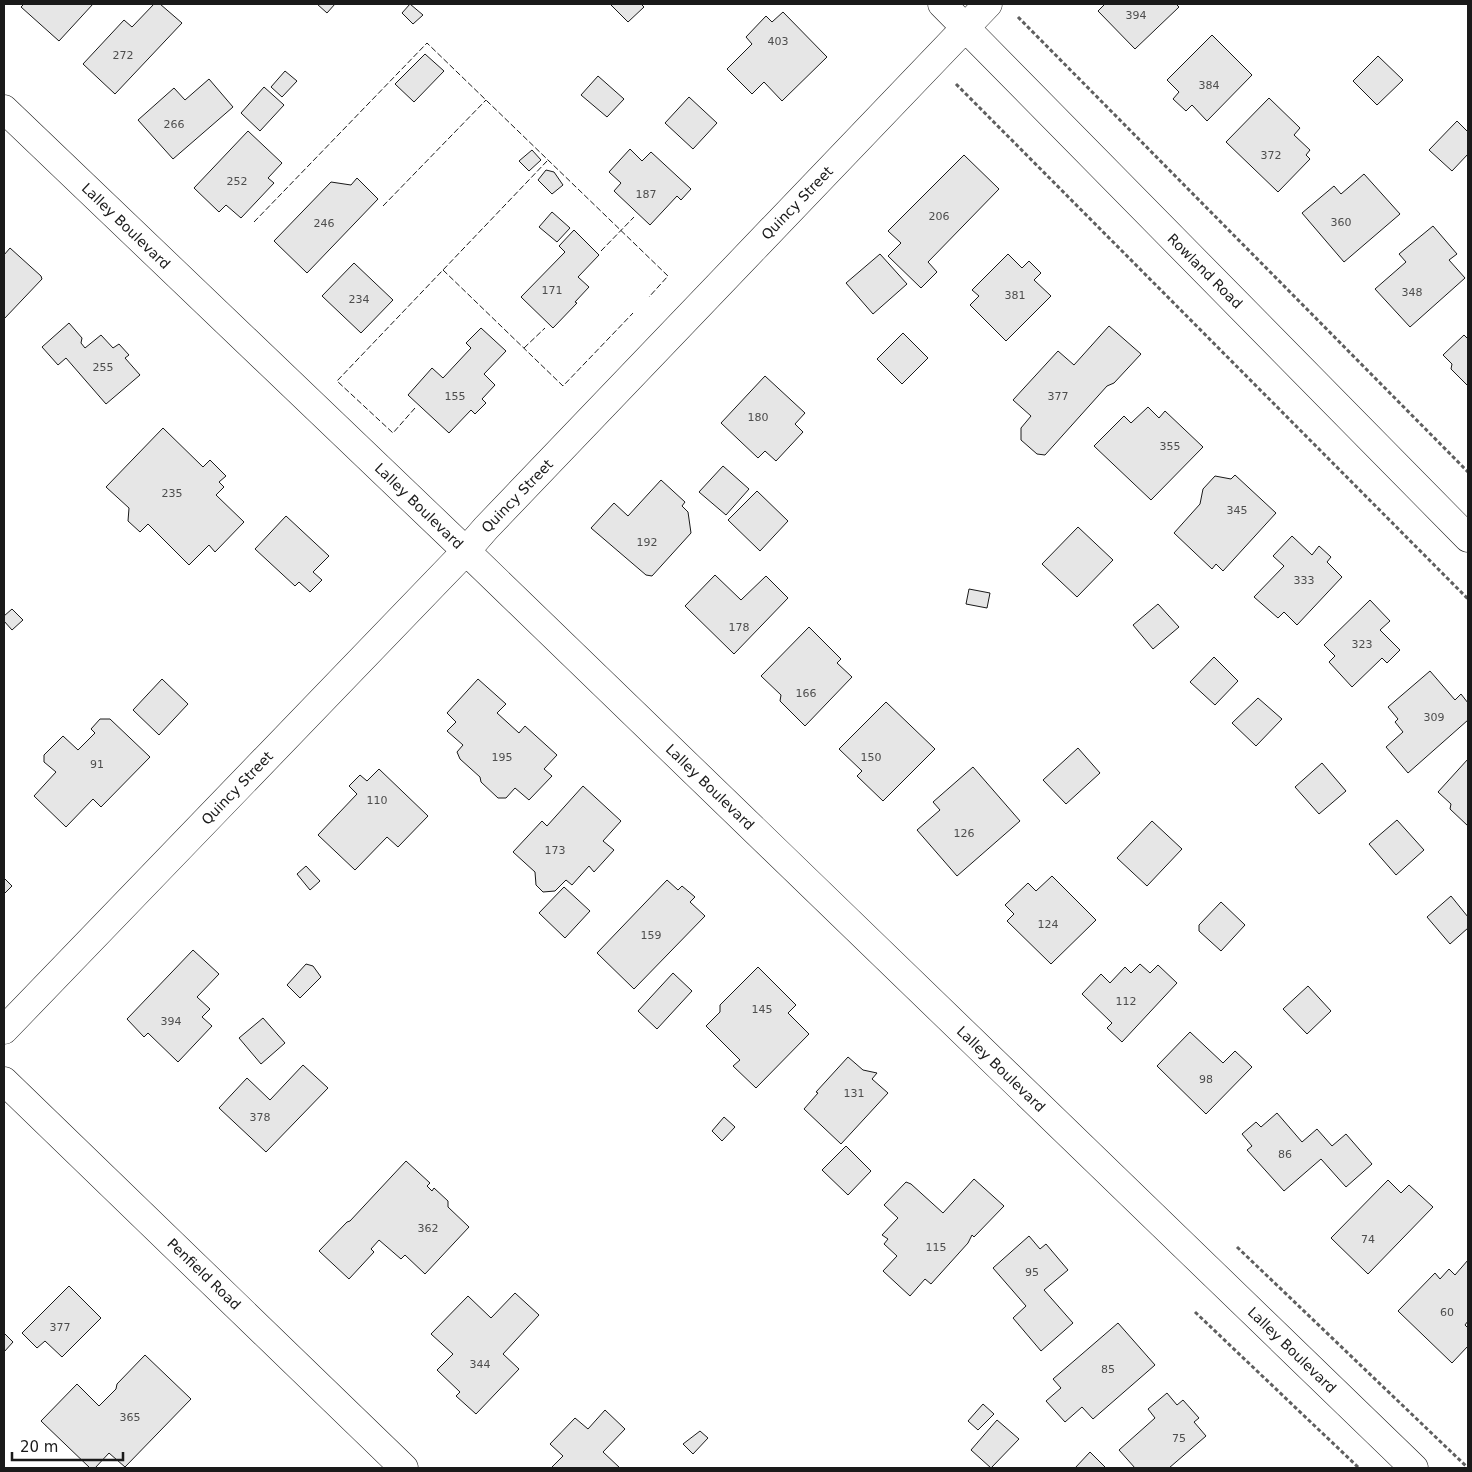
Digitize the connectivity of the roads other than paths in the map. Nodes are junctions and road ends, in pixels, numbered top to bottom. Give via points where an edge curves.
1 (942, 4) edge
2 (1000, 7) edge
3 (966, 28) junction
4 (4, 109) edge
5 (1468, 538) edge
6 (466, 551) junction
7 (4, 1030) edge
8 (4, 1081) edge
9 (404, 1468) edge
10 (1414, 1468) edge

1 - 3 street, Rowland Road
2 - 3 street, Quincy Street
3 - 5 street, Rowland Road
3 - 6 street, Quincy Street
4 - 6 street, Lalley Boulevard
6 - 7 street, Quincy Street
6 - 10 street, Lalley Boulevard
8 - 9 street, Penfield Road

